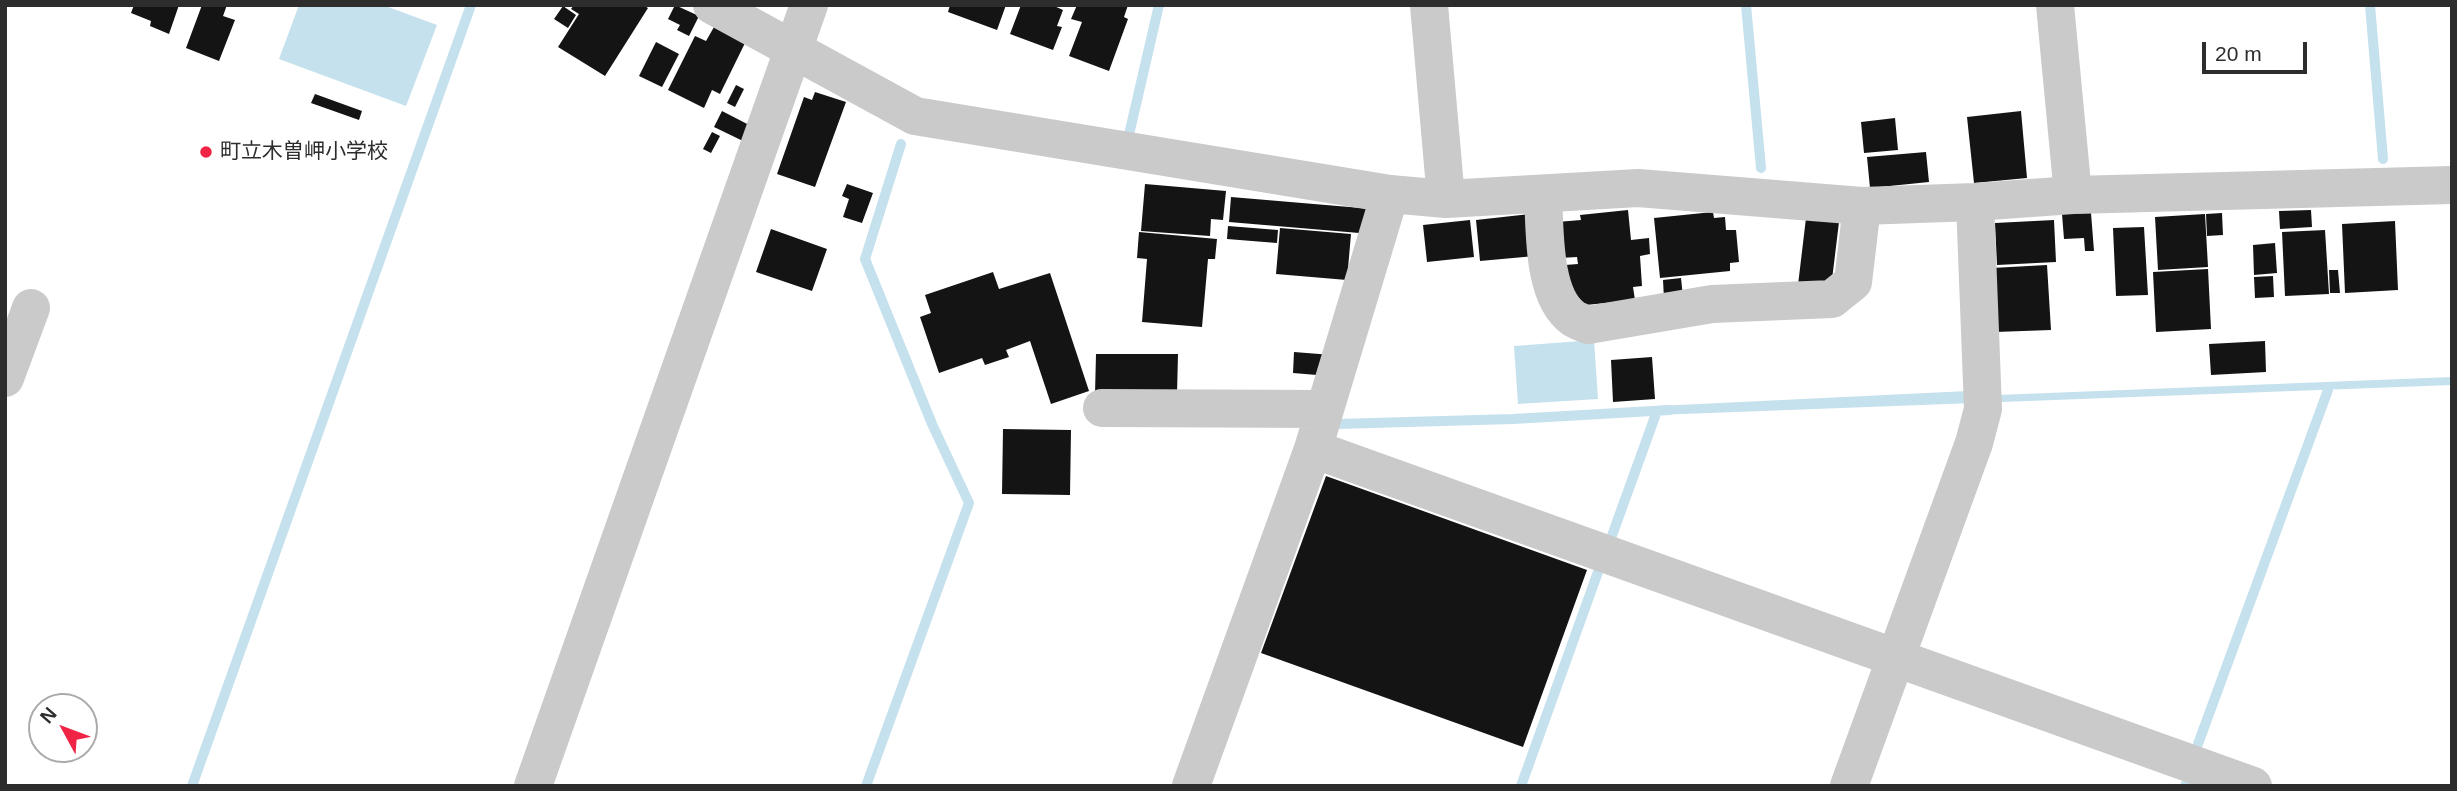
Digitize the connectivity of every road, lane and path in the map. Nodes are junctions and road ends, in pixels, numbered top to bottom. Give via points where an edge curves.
1 (712, 5) edge
2 (809, 5) edge
3 (1429, 5) edge
4 (2055, 5) edge
5 (793, 48) junction
6 (2452, 185) edge
7 (1390, 194) junction
8 (1543, 194) junction
9 (2073, 195) junction
10 (1446, 199) junction
11 (1975, 202) junction
12 (1862, 206) junction
13 (31, 308) dead end
14 (5, 378) edge
15 (1102, 408) dead end
16 (1325, 409) junction
17 (1313, 449) junction
18 (1895, 659) junction
19 (533, 786) edge
20 (1191, 786) edge
21 (1849, 786) edge
22 (2253, 786) edge

1 - 5 street
2 - 5 street
3 - 10 street
4 - 9 street
5 - 7 street via 915,116
5 - 19 street
6 - 9 street
7 - 10 street
7 - 16 street
8 - 10 street
8 - 12 street via 1638,188
8 - 12 street via 1552,284 1562,306 1588,325 1712,304 1832,299 1853,282
9 - 11 street
11 - 12 street
11 - 18 street via 1983,399 1974,443
13 - 14 street
15 - 16 street
16 - 17 street
17 - 18 street
17 - 20 street
18 - 21 street
18 - 22 street

